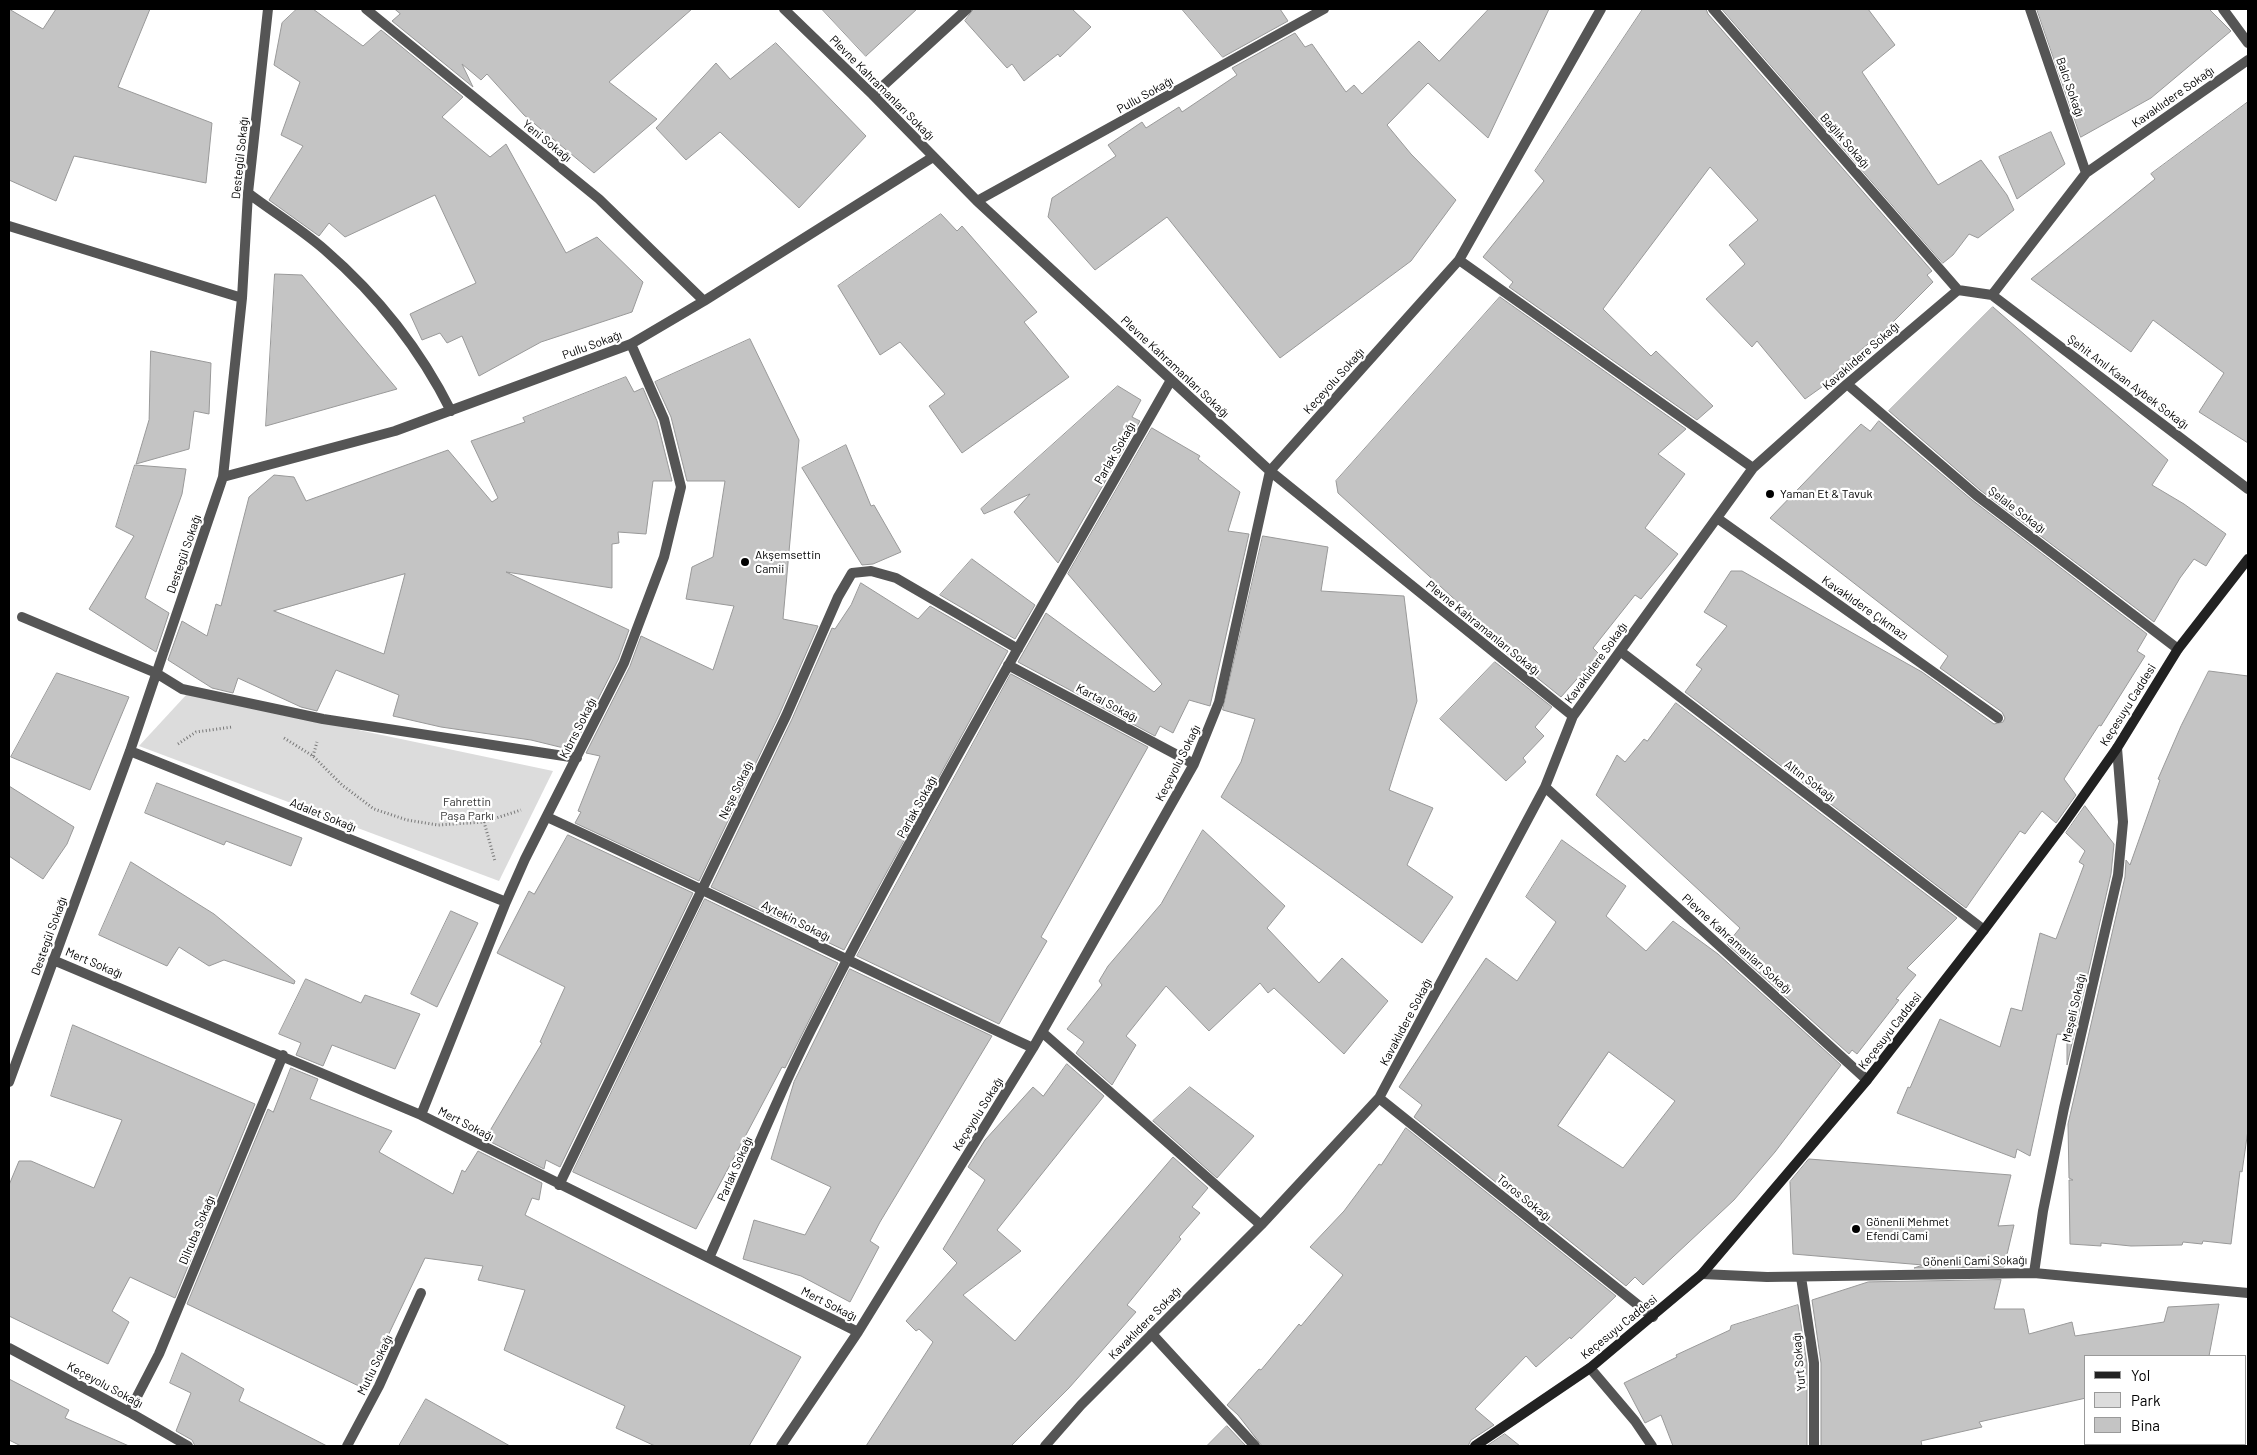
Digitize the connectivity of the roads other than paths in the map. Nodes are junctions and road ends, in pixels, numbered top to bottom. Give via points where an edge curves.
1 (268, 9) edge
2 (366, 9) edge
3 (784, 9) edge
4 (967, 9) edge
5 (1324, 9) edge
6 (1601, 9) edge
7 (1713, 9) edge
8 (2030, 9) edge
9 (2223, 9) edge
10 (2248, 43) edge
11 (2248, 60) edge
12 (873, 95) junction
13 (933, 157) junction
14 (2086, 173) junction
15 (248, 193) junction
16 (977, 202) junction
17 (9, 226) edge
18 (1459, 260) junction
19 (1958, 290) junction
20 (1992, 295) junction
21 (242, 298) junction
22 (704, 301) junction
23 (631, 344) junction
24 (1171, 380) junction
25 (1847, 384) junction
26 (451, 411) junction
27 (1753, 468) junction
28 (1270, 471) junction
29 (223, 477) junction
30 (2248, 489) edge
31 (1717, 518) junction
32 (2248, 559) edge
33 (22, 617) dead end
34 (1018, 649) junction
35 (2178, 649) junction
36 (1620, 651) junction
37 (1008, 665) junction
38 (156, 673) junction
39 (1573, 716) junction
40 (1998, 718) dead end
41 (2117, 748) junction
42 (130, 751) junction
43 (577, 758) junction
44 (1194, 764) junction
45 (1545, 787) junction
46 (547, 817) junction
47 (702, 888) junction
48 (506, 902) junction
49 (1984, 930) junction
50 (53, 960) junction
51 (847, 961) junction
52 (1042, 1032) junction
53 (1033, 1048) junction
54 (282, 1055) junction
55 (1868, 1080) junction
56 (9, 1082) edge
57 (1379, 1098) junction
58 (421, 1115) junction
59 (559, 1185) junction
60 (1261, 1225) junction
61 (710, 1258) junction
62 (2034, 1273) junction
63 (1702, 1274) junction
64 (1801, 1277) junction
65 (421, 1293) dead end
66 (2248, 1293) edge
67 (1653, 1317) junction
68 (858, 1332) junction
69 (1152, 1334) junction
70 (9, 1348) edge
71 (1590, 1368) junction
72 (129, 1412) junction
73 (188, 1446) edge
74 (347, 1446) edge
75 (781, 1446) edge
76 (1045, 1446) edge
77 (1255, 1446) edge
78 (1475, 1446) edge
79 (1652, 1446) edge
80 (1814, 1446) edge

1 - 15 street, Destegül Sokağı
2 - 22 street, Yeni Sokağı via 599,199
3 - 12 street, Plevne Kahramanları Sokağı
4 - 12 street
5 - 16 street, Pullu Sokağı
6 - 18 street, Keçeyolu Sokağı
7 - 19 street, Bağlık Sokağı
8 - 14 street, Balcı Sokağı
9 - 10 street
11 - 14 street, Kavaklıdere Sokağı
12 - 13 street, Plevne Kahramanları Sokağı
13 - 16 street, Plevne Kahramanları Sokağı
13 - 22 street, Pullu Sokağı
14 - 20 street, Kavaklıdere Sokağı
15 - 21 street, Destegül Sokağı
15 - 26 street via 324,250 380,303 432,373
16 - 24 street, Plevne Kahramanları Sokağı
17 - 21 street
18 - 27 street
18 - 28 street, Keçeyolu Sokağı
19 - 20 street
19 - 25 street, Kavaklıdere Sokağı
20 - 30 street, Şehit Anıl Kaan Aybek Sokağı
21 - 29 street, Destegül Sokağı
22 - 23 street, Pullu Sokağı
23 - 26 street, Pullu Sokağı
23 - 43 street, Kıbrıs Sokağı via 664,418 682,487 664,557 624,663
24 - 28 street, Plevne Kahramanları Sokağı
24 - 34 street, Parlak Sokağı
25 - 27 street, Kavaklıdere Sokağı
25 - 35 street, Şelale Sokağı via 1976,495
26 - 29 street, Pullu Sokağı via 395,431
27 - 31 street, Kavaklıdere Sokağı
28 - 39 street, Plevne Kahramanları Sokağı
28 - 44 street, Keçeyolu Sokağı via 1219,702
29 - 38 street, Destegül Sokağı
31 - 36 street, Kavaklıdere Sokağı
31 - 40 street, Kavaklıdere Çıkmazı
32 - 35 street, Keçesuyu Caddesi
33 - 38 street
34 - 37 street, Parlak Sokağı
34 - 47 street, Neşe Sokağı via 896,578 871,571 852,573
35 - 41 street, Keçesuyu Caddesi
36 - 39 street, Kavaklıdere Sokağı
36 - 49 street, Altın Sokağı
37 - 44 street, Kartal Sokağı
37 - 51 street, Parlak Sokağı
38 - 42 street, Destegül Sokağı
38 - 43 street via 182,689 323,719
39 - 45 street, Kavaklıdere Sokağı
41 - 49 street, Keçesuyu Caddesi
41 - 62 street, Meşeli Sokağı via 2123,822 2118,876 2064,1108
42 - 48 street, Adalet Sokağı
42 - 50 street, Destegül Sokağı
43 - 46 street, Kıbrıs Sokağı
44 - 52 street, Keçeyolu Sokağı
45 - 55 street, Plevne Kahramanları Sokağı
45 - 57 street, Kavaklıdere Sokağı
46 - 47 street, Aytekin Sokağı
46 - 48 street, Kıbrıs Sokağı
47 - 51 street, Aytekin Sokağı
47 - 59 street, Neşe Sokağı
48 - 58 street, Kıbrıs Sokağı
49 - 55 street, Keçesuyu Caddesi
50 - 54 street, Mert Sokağı
50 - 56 street, Destegül Sokağı
51 - 53 street, Aytekin Sokağı
51 - 61 street, Parlak Sokağı via 810,1033
52 - 53 street, Keçeyolu Sokağı
52 - 60 street
53 - 68 street, Keçeyolu Sokağı
54 - 58 street, Mert Sokağı
54 - 72 street, Dilruba Sokağı via 159,1354
55 - 63 street, Keçesuyu Caddesi
57 - 60 street, Kavaklıdere Sokağı
57 - 67 street, Toros Sokağı
58 - 59 street, Mert Sokağı
59 - 61 street, Mert Sokağı
60 - 69 street, Kavaklıdere Sokağı
61 - 68 street, Mert Sokağı
62 - 64 street, Gönenli Cami Sokağı
62 - 66 street, Gönenli Cami Sokağı
63 - 64 street, Gönenli Cami Sokağı
63 - 67 street, Keçesuyu Caddesi
64 - 80 street, Yurt Sokağı via 1814,1363
65 - 74 street, Mutlu Sokağı via 380,1386
67 - 71 street, Keçesuyu Caddesi
68 - 75 street, Keçeyolu Sokağı
69 - 76 street, Kavaklıdere Sokağı
69 - 77 street
70 - 72 street, Keçeyolu Sokağı
71 - 78 street, Keçesuyu Caddesi
71 - 79 street
72 - 73 street, Keçeyolu Sokağı

